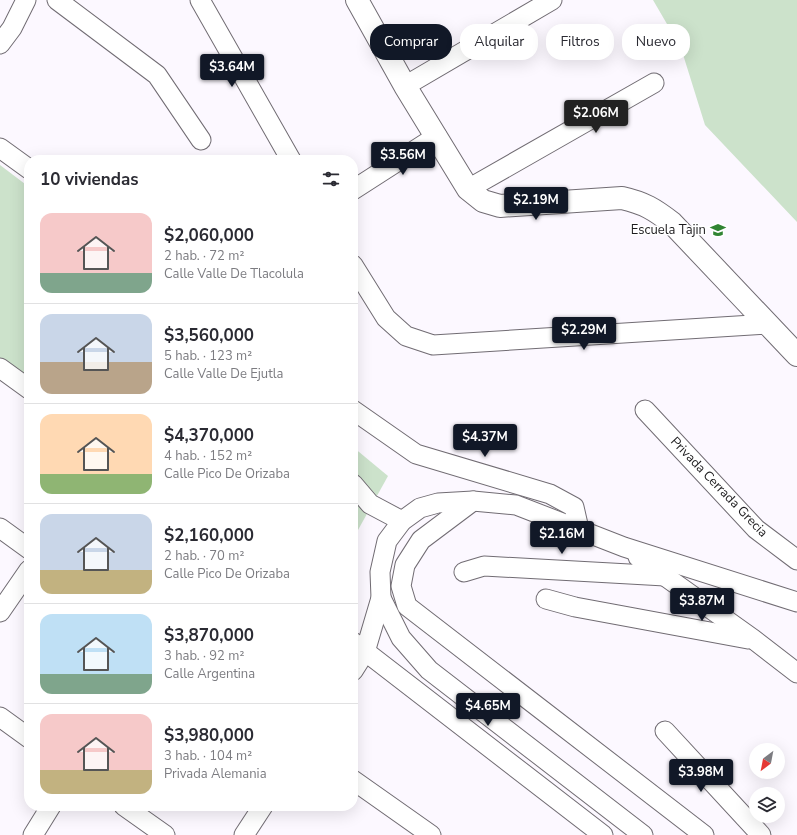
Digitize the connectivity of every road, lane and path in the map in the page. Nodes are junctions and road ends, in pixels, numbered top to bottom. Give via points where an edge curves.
1 (26, 0) edge
2 (57, 0) edge
3 (200, 0) edge
4 (357, 0) edge
5 (552, 0) edge
6 (0, 44) edge
7 (654, 83) dead end
8 (405, 86) junction
9 (437, 136) junction
10 (201, 140) dead end
11 (0, 148) edge
12 (288, 155) edge
13 (24, 166) edge
14 (358, 187) edge
15 (468, 189) junction
16 (358, 273) edge
17 (768, 324) junction
18 (797, 355) edge
19 (0, 368) edge
20 (24, 385) edge
21 (645, 410) dead end
22 (358, 413) edge
23 (358, 490) edge
24 (473, 501) junction
25 (402, 521) junction
26 (0, 528) edge
27 (579, 529) junction
28 (24, 545) edge
29 (624, 547) junction
30 (797, 560) edge
31 (464, 572) dead end
32 (665, 576) junction
33 (24, 577) edge
34 (381, 598) junction
35 (546, 598) dead end
36 (797, 602) edge
37 (0, 612) edge
38 (753, 640) junction
39 (359, 647) edge
40 (797, 673) edge
41 (0, 717) edge
42 (665, 731) dead end
43 (24, 734) edge
44 (358, 784) edge
45 (48, 811) edge
46 (131, 811) edge
47 (260, 811) edge
48 (34, 835) edge
49 (165, 835) edge
50 (244, 835) edge
51 (430, 835) edge
52 (603, 835) edge
53 (643, 835) edge
54 (704, 835) edge
55 (761, 835) edge

1 - 6 street via 12,28
2 - 10 street via 157,75
3 - 12 street
4 - 8 street
5 - 8 street
7 - 15 street
8 - 9 street
9 - 14 street
9 - 15 street
11 - 13 street
15 - 17 street via 483,201 500,206 622,198 639,202 656,210 672,223
16 - 17 street via 386,318 406,336 433,345
17 - 18 street
19 - 20 street
21 - 30 street, Privada Cerrada Grecia via 756,529
22 - 27 street via 416,454 550,494 574,507
23 - 25 street via 370,504
24 - 25 street via 438,503 420,508
24 - 27 street via 516,505
24 - 54 street via 421,540 405,565 401,586 407,606
25 - 34 street via 387,541 380,572
26 - 28 street
27 - 29 street
29 - 32 street
29 - 36 street
31 - 32 street via 484,566
32 - 38 street
33 - 37 street
34 - 39 street
34 - 53 street via 401,638 429,670
35 - 38 street via 575,607
38 - 40 street
39 - 52 street
41 - 43 street
42 - 55 street
44 - 51 street
45 - 48 street
46 - 49 street
47 - 50 street

